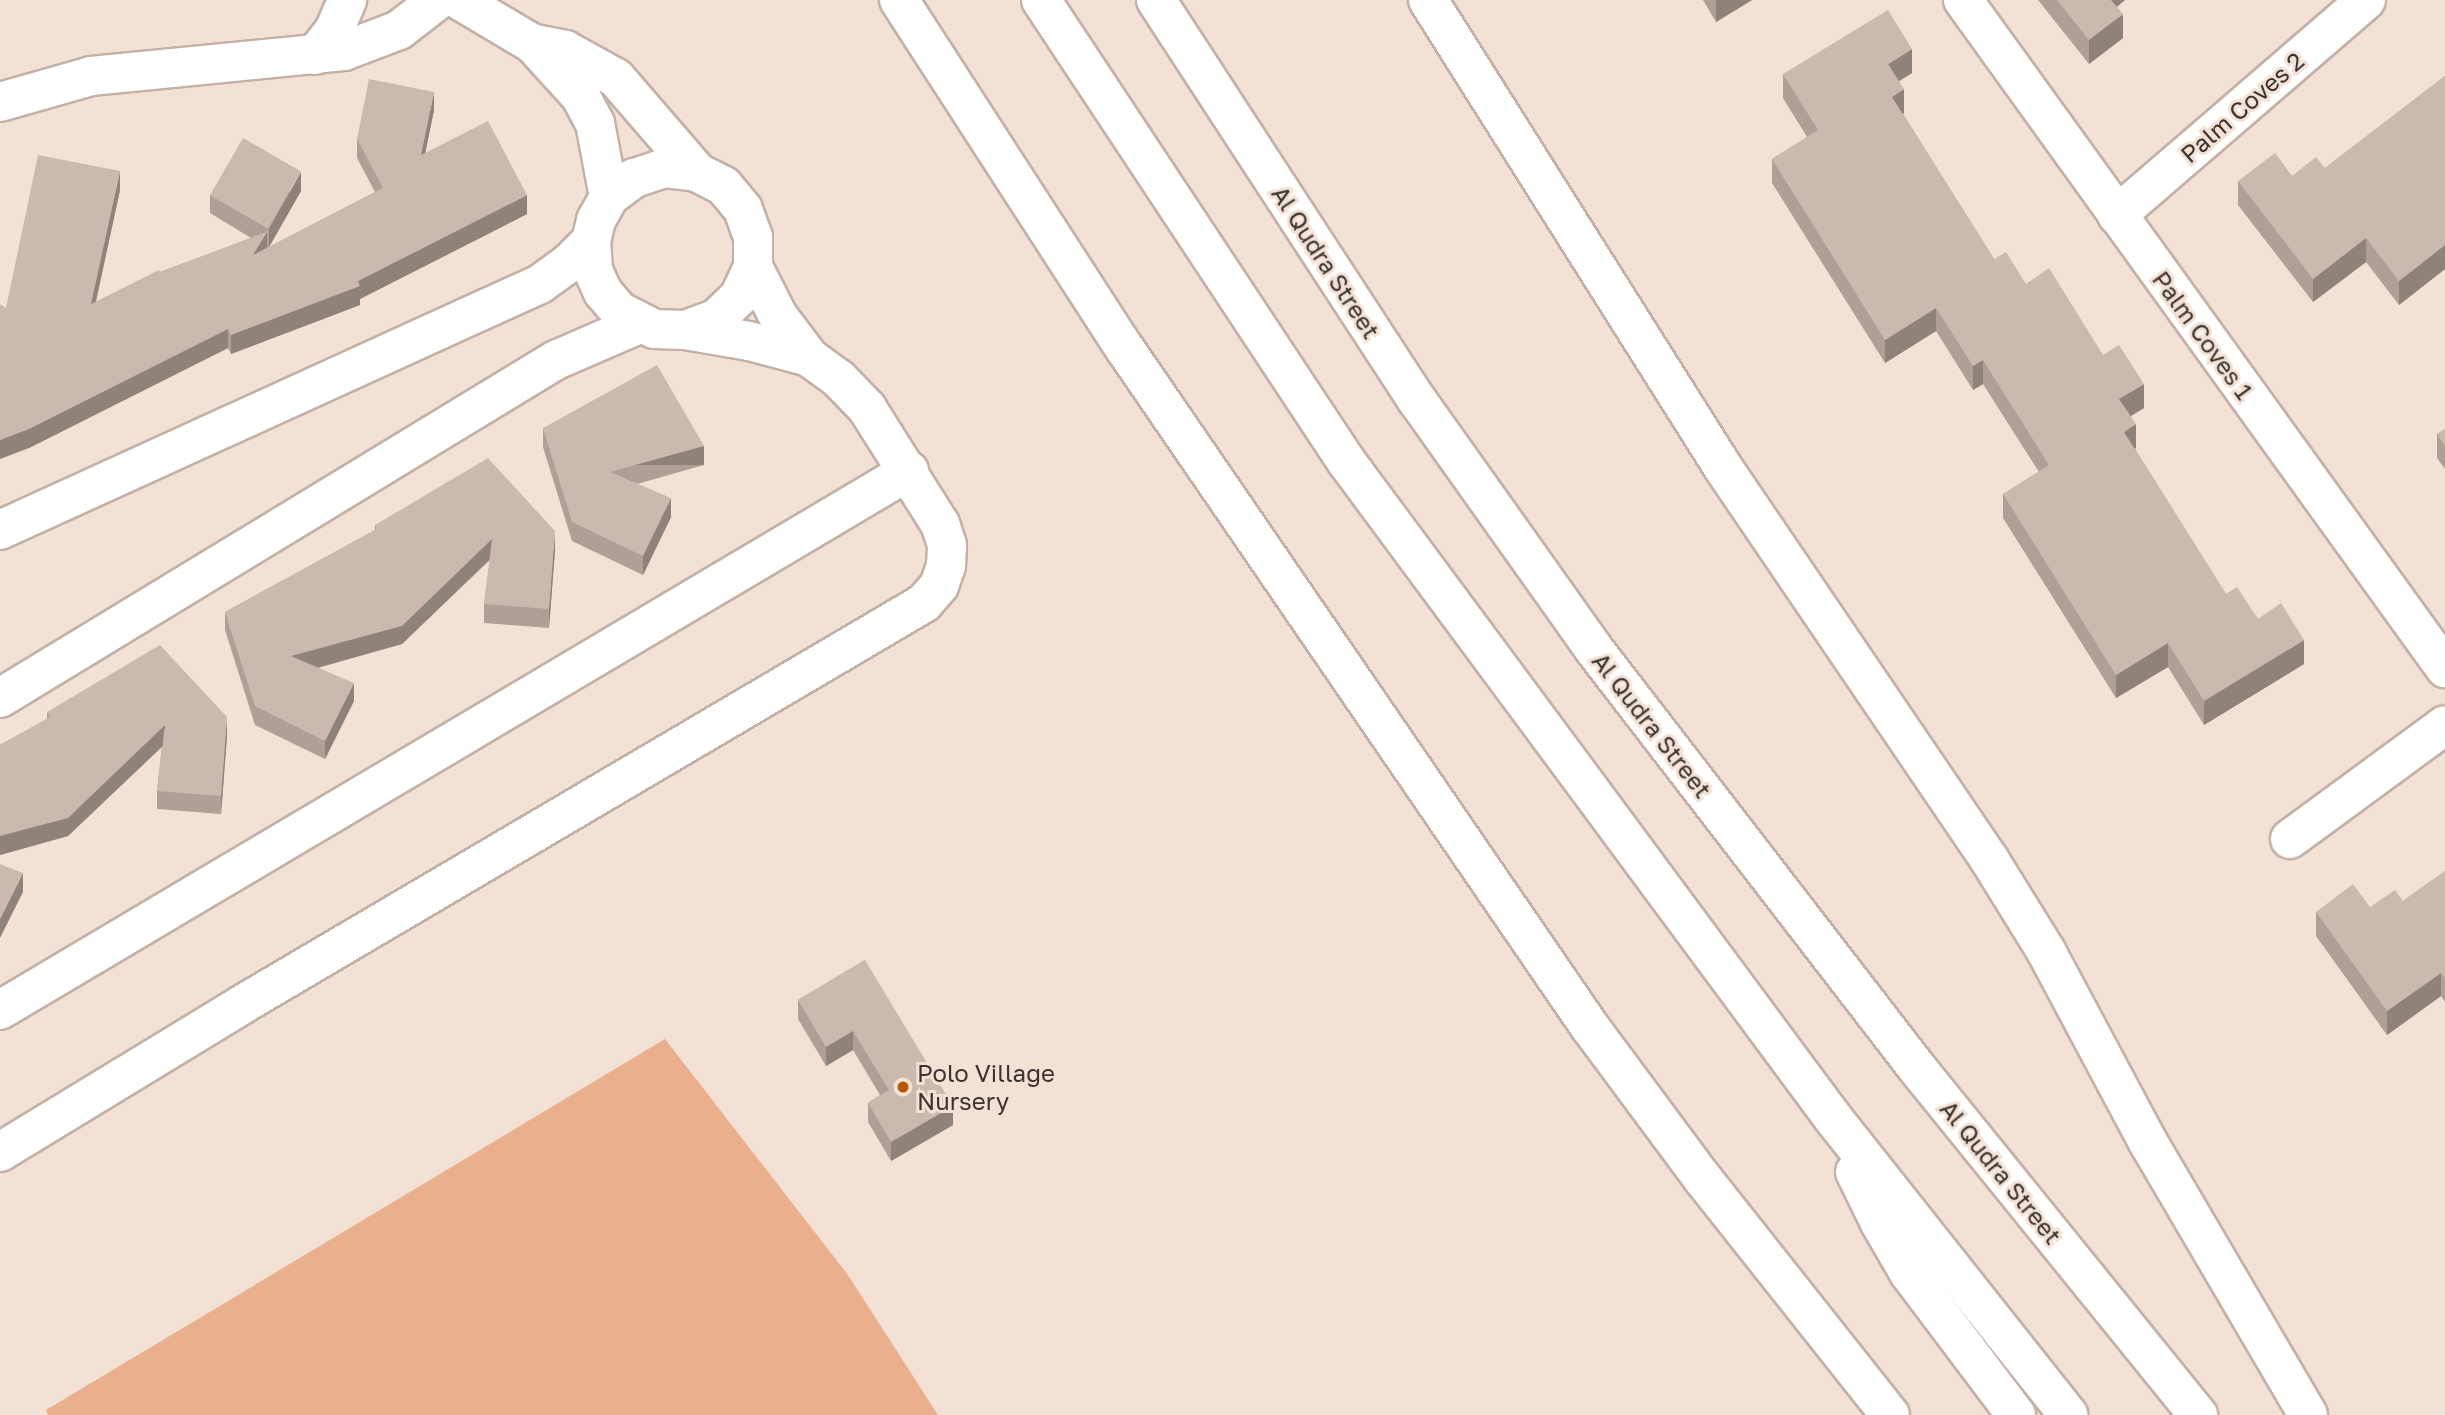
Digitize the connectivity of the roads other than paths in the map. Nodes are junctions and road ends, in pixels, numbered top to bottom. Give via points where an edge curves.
1 (347, 0) edge
2 (438, 0) edge
3 (459, 0) edge
4 (899, 0) edge
5 (1041, 0) edge
6 (1156, 0) edge
7 (1428, 0) edge
8 (1963, 0) edge
9 (2366, 0) edge
10 (533, 44) junction
11 (315, 55) junction
12 (0, 102) edge
13 (697, 172) junction
14 (609, 197) junction
15 (2118, 215) junction
16 (591, 241) junction
17 (753, 267) junction
18 (639, 324) junction
19 (685, 330) junction
20 (809, 357) junction
21 (909, 471) junction
22 (0, 530) edge
23 (2445, 668) edge
24 (0, 698) edge
25 (2445, 725) edge
26 (2290, 839) dead end
27 (0, 1010) edge
28 (1833, 1118) junction
29 (0, 1152) edge
30 (1890, 1415) edge
31 (2016, 1415) edge
32 (2068, 1415) edge
33 (2198, 1415) edge
34 (2308, 1415) edge

1 - 11 main road via 334,31
2 - 11 main road via 399,30 344,51
3 - 10 main road
4 - 30 main road via 1125,349 1590,1027 1744,1233
5 - 28 main road via 1346,461
6 - 33 main road, Al Qudra Street via 1417,400 1593,648 1917,1068
7 - 34 main road via 1739,491 1996,870
8 - 15 main road, Palm Coves 1
9 - 15 main road, Palm Coves 2
10 - 13 main road via 565,50 616,78
10 - 14 main road via 581,97 595,123
11 - 12 main road via 91,75
13 - 14 main road via 665,168 634,178
13 - 17 main road via 724,186 743,209 753,237
14 - 16 main road
15 - 23 main road, Palm Coves 1
16 - 18 main road via 593,270 603,292 618,311
16 - 22 main road via 540,284
17 - 19 main road via 739,297 724,312
17 - 20 main road via 778,316
18 - 19 main road
18 - 24 main road via 556,360
19 - 20 main road
20 - 21 main road via 867,408
21 - 27 main road
21 - 29 main road via 947,545 939,586 924,603
25 - 26 main road
28 - 31 main road via 1880,1223 1909,1273
28 - 32 main road

